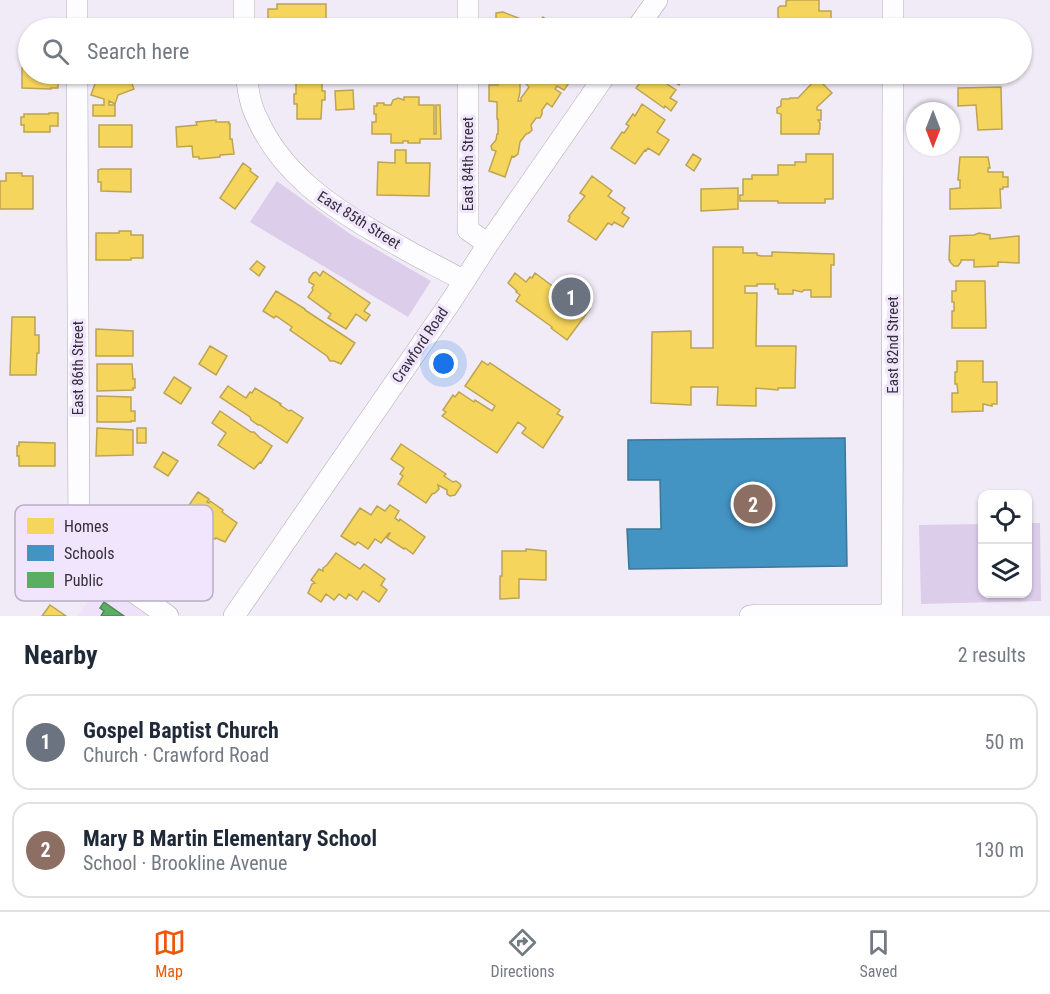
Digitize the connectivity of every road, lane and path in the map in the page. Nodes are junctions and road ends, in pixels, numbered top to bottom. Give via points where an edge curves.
1 (77, 0) edge
2 (244, 0) edge
3 (468, 0) edge
4 (657, 0) edge
5 (893, 0) edge
6 (77, 18) edge
7 (244, 18) edge
8 (468, 18) edge
9 (644, 18) edge
10 (893, 18) edge
11 (77, 84) edge
12 (248, 84) edge
13 (468, 84) edge
14 (599, 84) edge
15 (893, 84) edge
16 (488, 244) junction
17 (464, 281) junction
18 (79, 505) edge
19 (146, 601) edge
20 (168, 616) edge
21 (234, 616) edge
22 (750, 616) edge
23 (892, 616) edge

1 - 6 street
2 - 7 street
3 - 8 street
4 - 9 street
5 - 10 street
11 - 18 street, East 86th Street
12 - 17 street, East 85th Street via 256,118 282,160 301,180 344,214
13 - 16 street, East 84th Street via 468,230
14 - 16 street, Crawford Road
15 - 23 street, East 82nd Street
16 - 17 street, Crawford Road
17 - 21 street, Crawford Road
19 - 20 street, East 86th Street
22 - 23 street

